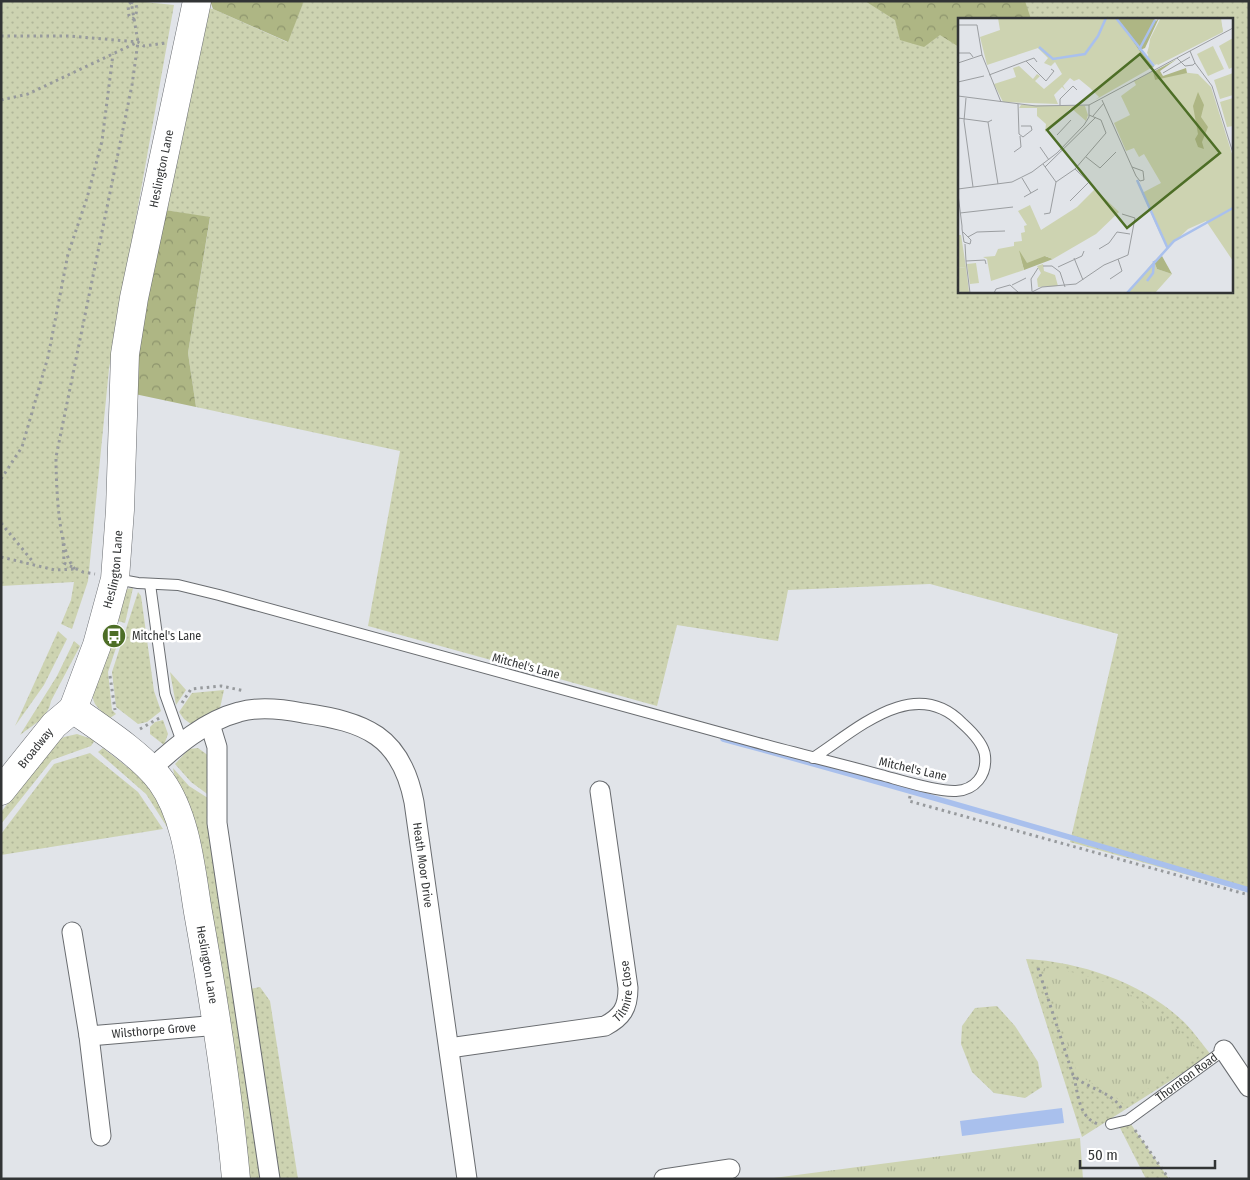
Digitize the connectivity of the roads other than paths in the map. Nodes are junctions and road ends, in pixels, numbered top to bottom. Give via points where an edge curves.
1 (197, 1) edge
2 (115, 579) junction
3 (150, 584) junction
4 (73, 709) junction
5 (210, 724) junction
6 (182, 742) junction
7 (813, 758) junction
8 (151, 770) junction
9 (1, 791) edge
10 (600, 791) dead end
11 (72, 932) dead end
12 (219, 1025) junction
13 (89, 1036) junction
14 (449, 1048) junction
15 (1224, 1050) joint
16 (1249, 1087) edge
17 (1111, 1124) road end
18 (101, 1136) dead end
19 (730, 1169) dead end
20 (236, 1179) edge
21 (270, 1179) edge
22 (467, 1179) edge
23 (664, 1179) edge

1 - 2 street, Heslington Lane via 125,354
2 - 3 lane, Mitchel's Lane
2 - 4 street, Heslington Lane via 100,636
3 - 6 lane via 165,694
3 - 7 lane, Mitchel's Lane via 178,584
4 - 8 street, Heslington Lane
4 - 9 street, Broadway via 54,725
5 - 6 street, Heath Moor Drive
5 - 14 street, Heath Moor Drive via 240,711 281,709 366,728 394,751 403,765 414,802
5 - 21 street via 217,746 217,823
6 - 8 street, Heath Moor Drive
7 - 7 lane, Mitchel's Lane via 954,791 977,783 984,769 985,753 957,717 938,707 913,702 886,710
8 - 12 street, Heslington Lane via 172,801 184,834
10 - 14 street, Tilmire Close via 628,988 624,1010 618,1019 605,1026
11 - 13 street
12 - 13 street, Wilsthorpe Grove
12 - 20 street, Heslington Lane
13 - 18 street
14 - 22 street, Heath Moor Drive
15 - 16 street, Thornton Road
15 - 17 lane, Thornton Road via 1128,1120
19 - 23 street

